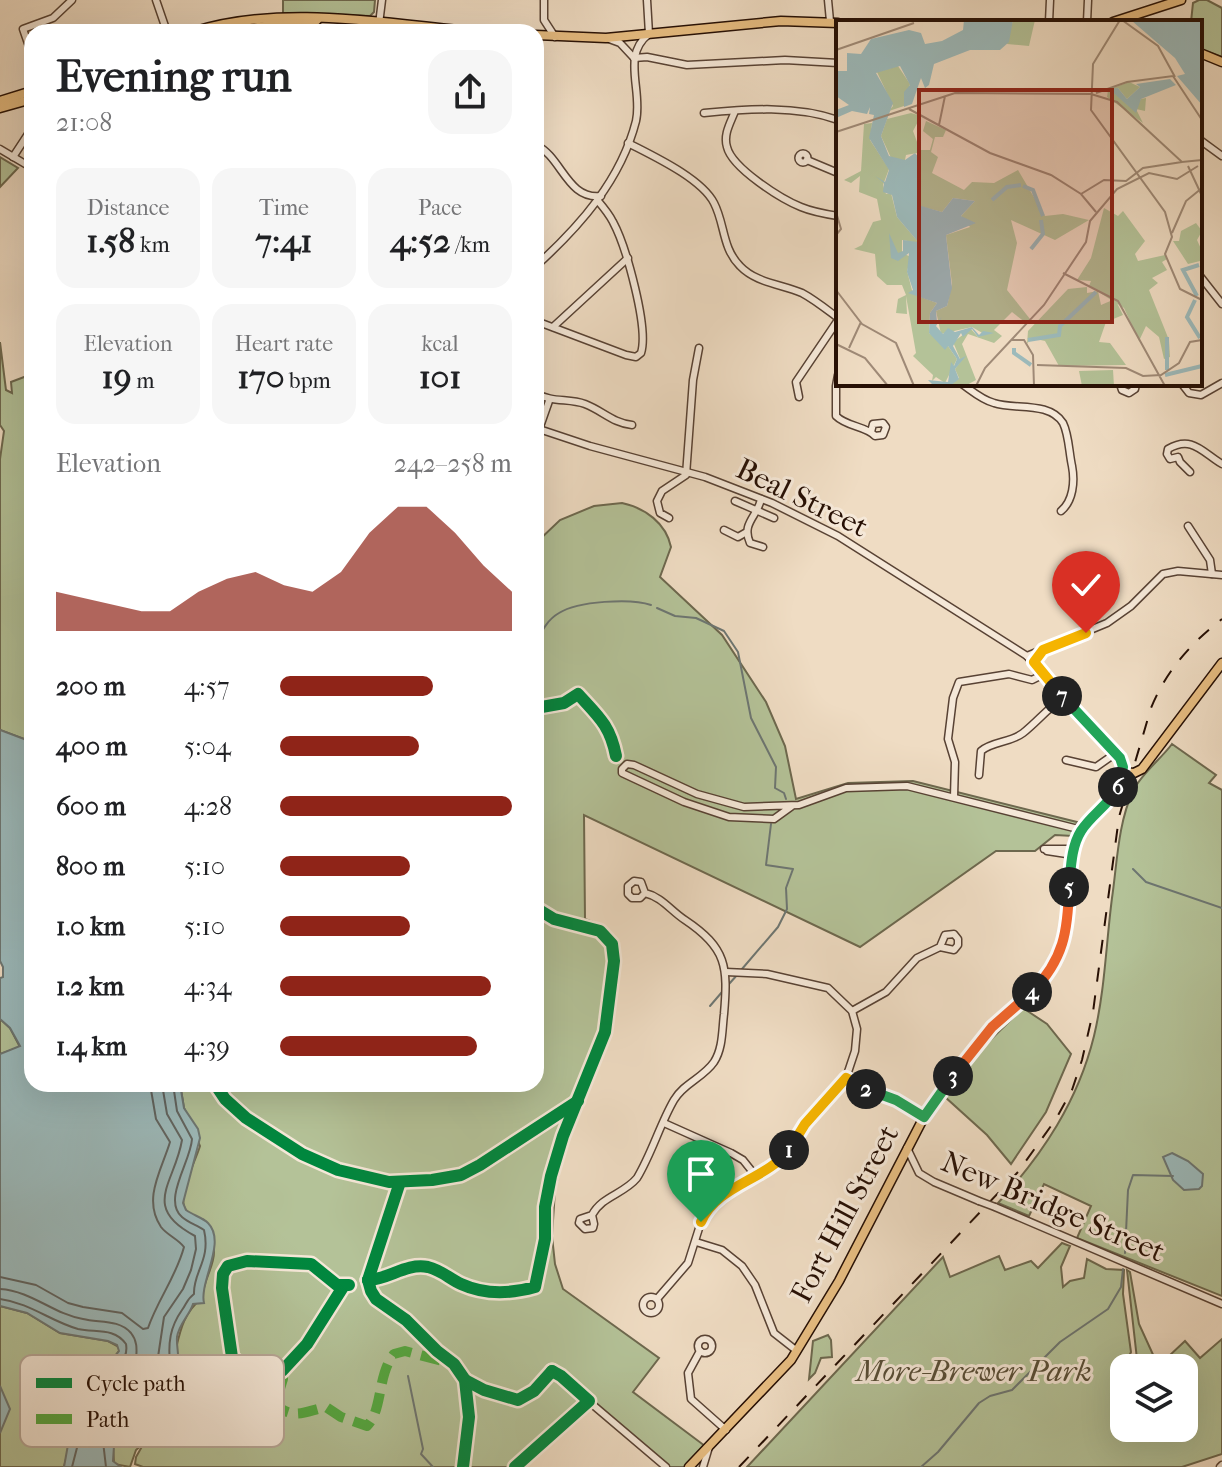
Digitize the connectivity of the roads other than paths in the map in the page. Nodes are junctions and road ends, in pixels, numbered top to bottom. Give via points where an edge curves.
1 (72, 0) edge
2 (156, 0) edge
3 (382, 0) edge
4 (544, 0) edge
5 (647, 0) edge
6 (828, 0) edge
7 (1050, 0) edge
8 (1088, 0) edge
9 (1181, 0) edge
10 (318, 19) junction
11 (544, 20) junction
12 (1049, 20) edge
13 (1087, 20) edge
14 (1119, 20) edge
15 (834, 22) edge
16 (37, 24) edge
17 (164, 24) edge
18 (222, 24) edge
19 (286, 24) edge
20 (352, 24) edge
21 (379, 24) edge
22 (542, 24) edge
23 (649, 34) junction
24 (544, 35) edge
25 (556, 37) junction
26 (606, 38) junction
27 (1202, 54) edge
28 (634, 58) junction
29 (1222, 62) edge
30 (836, 63) edge
31 (24, 94) edge
32 (0, 101) edge
33 (24, 101) edge
34 (0, 108) edge
35 (735, 111) junction
36 (704, 113) dead end
37 (836, 120) edge
38 (24, 140) edge
39 (1202, 141) edge
40 (628, 143) junction
41 (0, 149) edge
42 (544, 150) edge
43 (1222, 156) edge
44 (13, 157) junction
45 (807, 160) dead end
46 (24, 163) edge
47 (836, 172) edge
48 (600, 198) junction
49 (836, 216) edge
50 (544, 258) edge
51 (628, 258) junction
52 (1202, 279) edge
53 (1222, 304) edge
54 (836, 318) edge
55 (836, 322) edge
56 (544, 324) edge
57 (553, 327) junction
58 (699, 348) dead end
59 (1222, 383) edge
60 (837, 386) edge
61 (965, 386) edge
62 (1121, 386) edge
63 (1136, 386) edge
64 (1184, 386) edge
65 (799, 397) dead end
66 (544, 398) edge
67 (549, 401) junction
68 (544, 412) edge
69 (632, 425) dead end
70 (544, 430) edge
71 (871, 432) dead end
72 (1182, 443) junction
73 (1178, 457) junction
74 (1222, 464) edge
75 (686, 471) junction
76 (1190, 472) dead end
77 (761, 499) junction
78 (735, 501) dead end
79 (758, 511) junction
80 (1061, 511) dead end
81 (669, 518) dead end
82 (774, 518) dead end
83 (1188, 526) dead end
84 (724, 530) dead end
85 (745, 533) junction
86 (763, 547) dead end
87 (1212, 574) junction
88 (1222, 575) edge
89 (1043, 650) junction
90 (1027, 656) junction
91 (1034, 662) junction
92 (1222, 663) edge
93 (1044, 674) junction
94 (1063, 698) junction
95 (1116, 753) junction
96 (1066, 760) dead end
97 (1122, 772) junction
98 (979, 775) dead end
99 (954, 797) junction
100 (792, 806) junction
101 (1082, 830) junction
102 (645, 893) dead end
103 (940, 947) dead end
104 (726, 972) junction
105 (852, 1011) junction
106 (846, 1078) junction
107 (924, 1117) junction
108 (664, 1123) junction
109 (907, 1148) junction
110 (899, 1163) junction
111 (914, 1167) junction
112 (755, 1175) junction
113 (592, 1215) dead end
114 (696, 1242) junction
115 (657, 1299) dead end
116 (1222, 1304) edge
117 (700, 1351) dead end
118 (797, 1351) junction
119 (593, 1405) dead end
120 (726, 1430) junction
121 (709, 1447) junction
122 (666, 1467) edge
123 (689, 1467) edge
124 (703, 1467) edge

1 - 16 street via 53,18
2 - 17 street
3 - 21 street
4 - 11 street
5 - 23 street
6 - 15 street
7 - 12 street
8 - 13 street
9 - 14 main road
10 - 18 main road
10 - 19 main road
10 - 20 main road
11 - 22 street
11 - 25 street
15 - 23 main road via 781,21
23 - 26 main road
23 - 28 street
24 - 25 main road
25 - 26 main road
26 - 28 street via 620,43
27 - 29 main road
28 - 30 street via 687,65
28 - 40 street via 638,108
31 - 32 main road
33 - 34 main road
35 - 36 street
35 - 37 street via 796,112
35 - 49 street via 726,142 734,159 798,206
38 - 44 street
39 - 43 street
40 - 48 street
40 - 54 street via 710,196 729,251 742,268 802,294
41 - 44 street
42 - 48 street via 576,188
44 - 46 street
45 - 47 street
48 - 50 street
48 - 51 street
51 - 57 street
51 - 57 street via 642,335 638,355
52 - 53 street
55 - 65 street via 796,382
56 - 57 street
58 - 75 street
59 - 64 street via 1201,395
60 - 71 street via 838,419
61 - 80 street via 992,403 1051,413 1061,420 1073,471 1068,505
62 - 63 street via 1129,393
66 - 67 street
67 - 68 street
67 - 69 street via 582,403
70 - 75 street, Beal Street
72 - 73 street
72 - 73 street via 1168,449 1170,459
72 - 74 street via 1199,446
73 - 76 street
75 - 77 street, Beal Street
75 - 81 street via 658,495 657,508
77 - 79 street
77 - 90 street, Beal Street via 838,536
78 - 79 street
79 - 82 street
79 - 85 street
83 - 87 street via 1210,560
84 - 85 street via 738,537
85 - 86 street via 750,543
87 - 88 street
87 - 89 street via 1163,574 1107,623
89 - 90 street
89 - 91 street
90 - 91 street, Beal Street
91 - 93 street, Beal Street
92 - 97 main road via 1142,769
93 - 94 street, Beal Street
93 - 99 street via 1032,680 1009,674 959,682 948,739 955,762
94 - 95 street, Beal Street
94 - 98 street via 1022,734 981,751
95 - 96 street via 1094,767
95 - 97 street
97 - 101 main road, Fort Hill Street via 1113,797
99 - 100 street via 907,786 851,787
99 - 101 street
100 - 100 street via 730,804 634,765 622,769 672,797 729,817 774,819
101 - 107 main road, Fort Hill Street via 1074,852 1066,932 1056,962 1037,987 992,1027
102 - 104 street via 709,938
103 - 105 street via 914,960 886,992
104 - 105 street via 819,984
104 - 108 street via 718,1053 678,1094
105 - 106 street via 857,1040
106 - 107 street
106 - 112 street via 783,1158
107 - 109 main road, Fort Hill Street
108 - 112 street via 731,1153
108 - 113 street via 634,1182
109 - 110 main road, Fort Hill Street
109 - 111 street, New Bridge Street
110 - 111 street, New Bridge Street
110 - 118 main road, Fort Hill Street
111 - 116 street, New Bridge Street, bridge via 934,1182
112 - 114 street via 709,1208
114 - 115 street via 685,1268
114 - 118 street via 722,1250 742,1266 774,1333
117 - 120 street via 688,1373 691,1399
118 - 120 main road, Fort Hill Street
119 - 122 street
120 - 121 main road, Fort Hill Street
121 - 123 main road
121 - 124 street, Fort Hill Street

